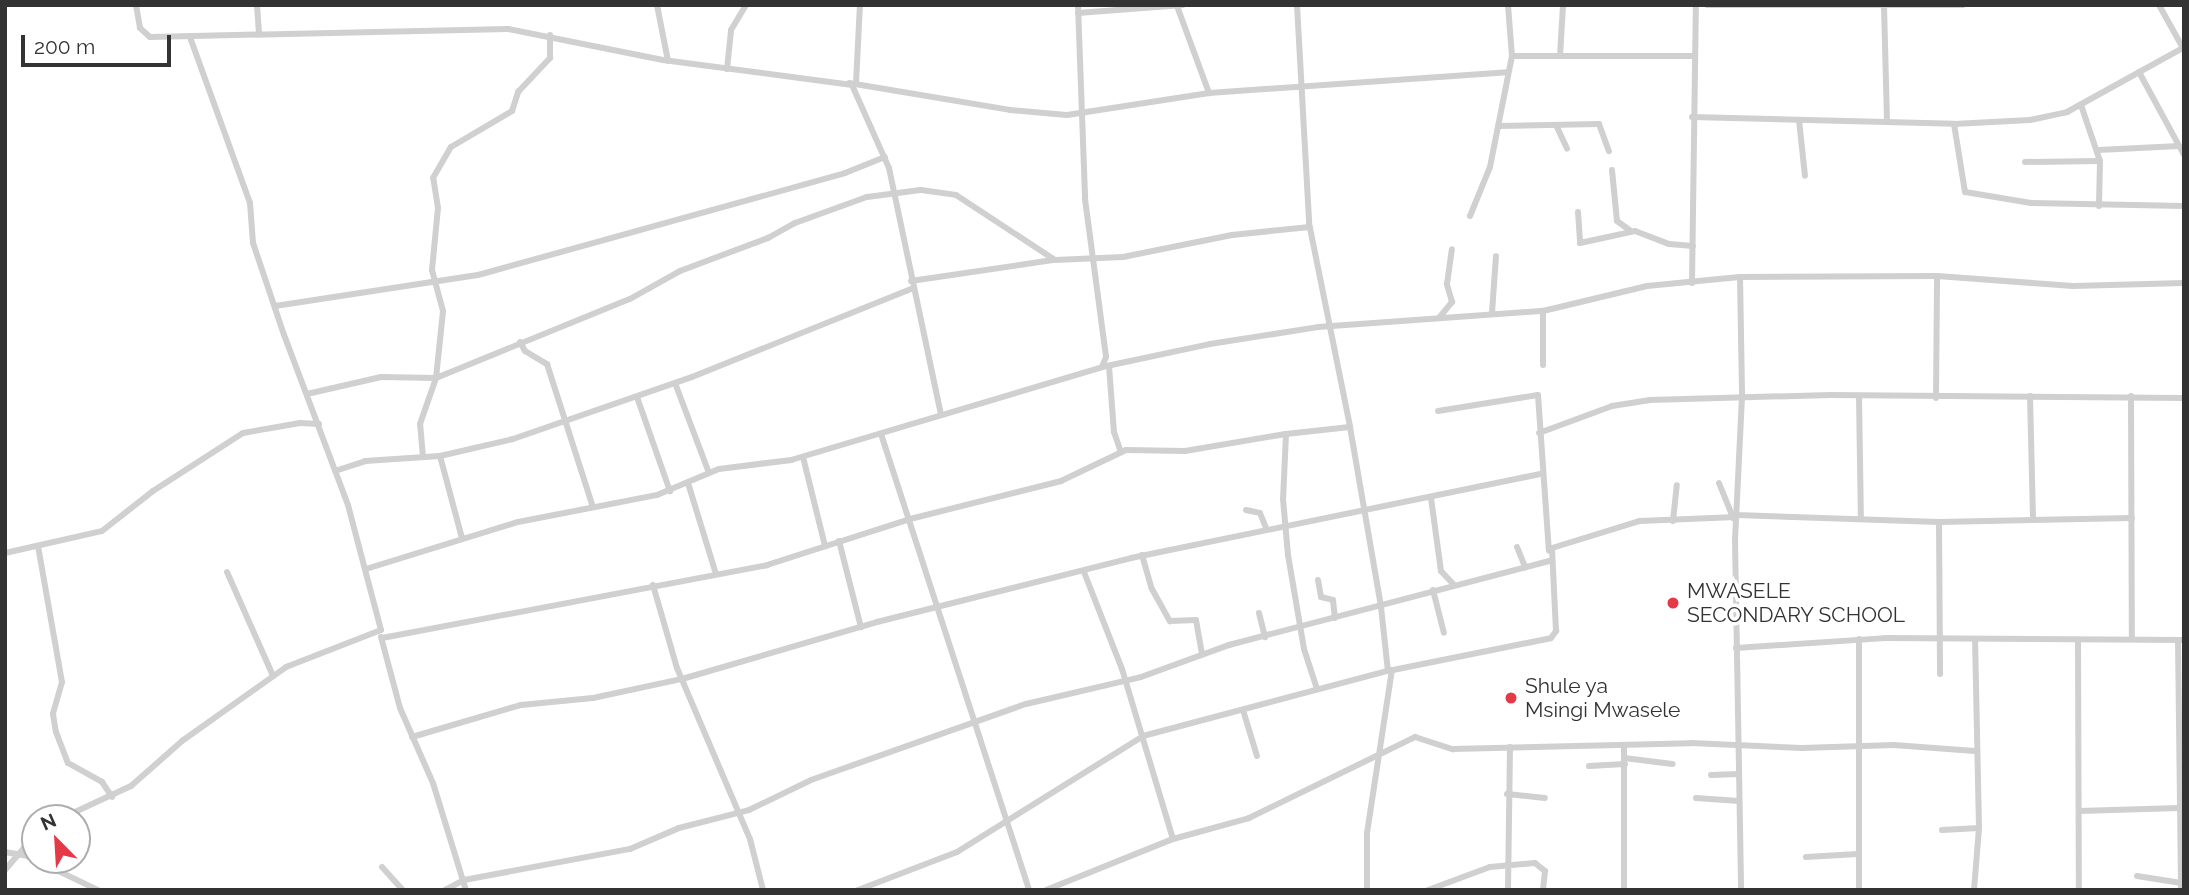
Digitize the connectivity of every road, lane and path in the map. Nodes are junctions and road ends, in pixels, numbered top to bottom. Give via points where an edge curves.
1 (136, 5) edge
2 (257, 5) edge
3 (657, 5) edge
4 (746, 5) edge
5 (860, 5) edge
6 (1183, 5) edge
7 (1297, 5) edge
8 (1508, 5) edge
9 (1563, 5) edge
10 (1696, 5) edge
11 (1707, 5) edge
12 (1731, 5) edge
13 (1963, 5) edge
14 (2159, 5) edge
15 (1177, 6) edge
16 (1884, 6) edge
17 (1078, 9) edge
18 (259, 33) junction
19 (550, 35) junction
20 (190, 37) junction
21 (2183, 49) edge
22 (1512, 56) junction
23 (1560, 56) junction
24 (1694, 57) junction
25 (668, 61) junction
26 (727, 69) junction
27 (1507, 72) junction
28 (2139, 72) junction
29 (846, 83) junction
30 (856, 83) junction
31 (1300, 86) junction
32 (1209, 93) junction
33 (2081, 105) junction
34 (1084, 114) junction
35 (1692, 117) junction
36 (1799, 120) junction
37 (1887, 121) junction
38 (1954, 124) junction
39 (1556, 125) junction
40 (1498, 126) junction
41 (2179, 146) junction
42 (1567, 149) dead end
43 (2098, 150) junction
44 (1609, 151) dead end
45 (2184, 155) edge
46 (885, 157) junction
47 (2025, 162) dead end
48 (2101, 162) junction
49 (1612, 170) dead end
50 (1805, 176) dead end
51 (895, 193) junction
52 (2099, 206) junction
53 (2184, 206) edge
54 (1578, 212) dead end
55 (1471, 216) dead end
56 (1310, 227) junction
57 (1633, 232) junction
58 (1693, 246) junction
59 (1452, 249) dead end
60 (1496, 256) dead end
61 (1094, 259) junction
62 (1055, 260) junction
63 (1937, 276) junction
64 (1740, 277) junction
65 (433, 282) junction
66 (1692, 283) junction
67 (2184, 283) edge
68 (912, 284) junction
69 (275, 306) junction
70 (1543, 311) junction
71 (1492, 313) junction
72 (1438, 318) junction
73 (1330, 327) junction
74 (520, 342) junction
75 (1106, 357) junction
76 (1543, 365) dead end
77 (1109, 366) junction
78 (436, 378) junction
79 (675, 383) junction
80 (307, 394) junction
81 (2030, 396) junction
82 (2131, 396) junction
83 (637, 397) junction
84 (1742, 397) junction
85 (1859, 397) junction
86 (1936, 398) junction
87 (2184, 398) edge
88 (1438, 411) dead end
89 (941, 414) junction
90 (565, 421) junction
91 (319, 424) junction
92 (1350, 427) junction
93 (1539, 433) junction
94 (881, 434) junction
95 (1286, 434) junction
96 (1121, 452) junction
97 (440, 456) junction
98 (423, 457) junction
99 (803, 457) junction
100 (335, 471) junction
101 (709, 473) junction
102 (1541, 474) junction
103 (688, 483) junction
104 (1719, 483) dead end
105 (1677, 485) dead end
106 (670, 491) junction
107 (1431, 498) junction
108 (593, 506) junction
109 (1246, 510) dead end
110 (1363, 511) junction
111 (1735, 517) junction
112 (2033, 518) junction
113 (2132, 518) junction
114 (910, 519) junction
115 (1861, 519) junction
116 (1673, 521) junction
117 (1939, 522) junction
118 (1287, 525) junction
119 (1266, 528) junction
120 (463, 538) junction
121 (839, 541) junction
122 (38, 545) junction
123 (825, 546) junction
124 (1517, 547) dead end
125 (1549, 551) junction
126 (5, 553) edge
127 (1142, 555) junction
128 (1549, 561) junction
129 (1525, 567) junction
130 (366, 569) junction
131 (227, 572) dead end
132 (1084, 572) junction
133 (716, 574) junction
134 (1318, 580) dead end
135 (1453, 584) junction
136 (653, 585) junction
137 (1433, 590) junction
138 (940, 606) junction
139 (1381, 607) junction
140 (1259, 613) dead end
141 (1335, 618) junction
142 (860, 627) junction
143 (1300, 627) junction
144 (1444, 633) dead end
145 (381, 636) junction
146 (1265, 637) junction
147 (1937, 638) junction
148 (2132, 638) junction
149 (1859, 639) junction
150 (1975, 640) junction
151 (2181, 640) edge
152 (2078, 641) junction
153 (1736, 648) junction
154 (1202, 654) junction
155 (1390, 670) junction
156 (1940, 674) dead end
157 (273, 676) junction
158 (682, 679) junction
159 (1126, 680) junction
160 (1317, 689) junction
161 (1243, 710) junction
162 (973, 722) junction
163 (1143, 736) junction
164 (412, 737) junction
165 (1736, 744) junction
166 (1624, 746) junction
167 (1856, 746) junction
168 (1510, 747) junction
169 (1381, 751) junction
170 (1975, 751) junction
171 (1256, 756) dead end
172 (1625, 761) junction
173 (1673, 764) dead end
174 (1589, 766) dead end
175 (1739, 774) junction
176 (1711, 775) dead end
177 (1507, 794) junction
178 (112, 797) junction
179 (1545, 798) dead end
180 (1696, 798) dead end
181 (1740, 801) junction
182 (91, 806) edge
183 (2179, 808) junction
184 (2079, 811) junction
185 (740, 812) junction
186 (1008, 821) junction
187 (1979, 828) junction
188 (1942, 830) dead end
189 (1173, 839) junction
190 (21, 848) edge
191 (5, 852) edge
192 (16, 853) junction
193 (1858, 854) junction
194 (1806, 857) dead end
195 (1508, 864) junction
196 (382, 867) dead end
197 (5, 870) edge
198 (2137, 876) dead end
199 (464, 880) junction
200 (2181, 886) edge
201 (98, 890) edge
202 (403, 890) edge
203 (445, 890) edge
204 (466, 890) edge
205 (762, 890) edge
206 (858, 890) edge
207 (1029, 890) edge
208 (1046, 890) edge
209 (1367, 890) edge
210 (1428, 890) edge
211 (1508, 890) edge
212 (1543, 890) edge
213 (1624, 890) edge
214 (1741, 890) edge
215 (1859, 890) edge
216 (1975, 890) edge
217 (2080, 890) edge

1 - 20 street via 138,24 146,35
2 - 18 street
3 - 25 street
4 - 26 street via 728,40
5 - 30 street
6 - 15 street
7 - 31 street
8 - 22 street
9 - 23 street
10 - 24 street
11 - 12 street
12 - 16 street
13 - 16 street
14 - 21 street
15 - 17 street
15 - 32 street
16 - 37 street
17 - 34 street
18 - 19 street via 494,28
18 - 20 street
19 - 25 street
19 - 65 street via 550,58 516,94 512,111 475,130 441,158 433,185 438,208 431,252
20 - 69 street via 250,204 253,243
21 - 28 street
22 - 23 street
22 - 27 street
23 - 24 street
24 - 35 street
25 - 26 street
26 - 29 street
27 - 31 street
27 - 40 street
28 - 33 street
28 - 41 street
29 - 30 street
29 - 46 street via 858,91
30 - 34 street via 1010,110
31 - 32 street
31 - 56 street
32 - 34 street
33 - 38 street via 2040,119
33 - 43 street
34 - 61 street via 1085,200
35 - 36 street
35 - 58 street
36 - 37 street
36 - 50 street
37 - 38 street
38 - 52 street via 1965,192 2031,204
39 - 40 street
39 - 42 street
39 - 44 street via 1601,125
40 - 55 street via 1490,167
41 - 43 street
41 - 45 street
43 - 48 street
46 - 51 street
46 - 65 street via 845,173 545,258
47 - 48 street
48 - 52 street
49 - 57 street via 1617,221
51 - 62 street via 921,190 956,195
51 - 68 street
51 - 74 street via 867,197 795,223 680,271 630,299
52 - 53 street
54 - 57 street via 1580,243
56 - 61 street
56 - 73 street
57 - 58 street
58 - 66 street
59 - 72 street via 1447,285 1452,302
60 - 71 street
61 - 62 street
61 - 75 street
62 - 68 street
63 - 64 street
63 - 67 street via 2073,286
63 - 86 street
64 - 66 street
64 - 84 street
65 - 69 street
65 - 78 street via 443,312
66 - 70 street via 1647,286
68 - 79 street
68 - 89 street
69 - 80 street
70 - 71 street
70 - 76 street
71 - 72 street
72 - 73 street
73 - 77 street via 1210,344
73 - 92 street
74 - 78 street
74 - 90 street via 525,351 547,364
75 - 77 street
75 - 77 street
77 - 89 street
77 - 96 street via 1114,432
78 - 80 street via 381,377
78 - 98 street via 420,424
79 - 83 street
79 - 101 street
80 - 91 street
81 - 82 street
81 - 86 street
81 - 112 street
82 - 87 street
82 - 113 street
83 - 90 street
83 - 106 street
84 - 85 street
84 - 93 street via 1639,401
84 - 111 street
85 - 86 street
85 - 115 street
88 - 93 street via 1535,394
89 - 94 street
90 - 97 street
90 - 108 street
91 - 100 street
91 - 122 street via 300,422 238,435 153,491 110,527 88,537
92 - 95 street
92 - 110 street
93 - 102 street
94 - 99 street
94 - 114 street
95 - 96 street via 1185,451
95 - 118 street via 1283,491
96 - 114 street via 1061,481
97 - 98 street
97 - 120 street
98 - 100 street via 359,462
99 - 101 street
99 - 123 street
100 - 130 street
101 - 103 street
102 - 107 street
102 - 125 street
103 - 106 street
103 - 133 street
104 - 111 street
105 - 116 street
106 - 108 street
107 - 110 street
107 - 135 street via 1441,571
108 - 120 street
109 - 119 street via 1260,513
110 - 118 street
110 - 139 street
111 - 115 street
111 - 116 street
111 - 153 street
112 - 113 street
112 - 117 street
113 - 148 street
114 - 121 street
114 - 138 street
115 - 117 street
116 - 125 street via 1632,522
117 - 147 street
118 - 119 street
118 - 143 street
119 - 127 street
120 - 130 street
121 - 123 street
121 - 142 street
122 - 126 street
122 - 178 street via 62,682 53,714 56,732 68,763 102,782
123 - 133 street via 767,565
124 - 129 street
125 - 128 street
127 - 132 street
127 - 154 street via 1152,589 1171,622 1196,620
128 - 129 street
128 - 155 street via 1556,616 1553,636
129 - 135 street
130 - 145 street
131 - 157 street
132 - 138 street
132 - 159 street
133 - 136 street
134 - 141 street via 1322,598 1333,600
135 - 137 street
136 - 145 street via 533,612
136 - 158 street
137 - 139 street
137 - 144 street
138 - 142 street
138 - 162 street
139 - 141 street
139 - 155 street
140 - 146 street
141 - 143 street
142 - 158 street
143 - 146 street
143 - 160 street
145 - 157 street via 297,662
145 - 164 street
146 - 154 street
147 - 149 street
147 - 150 street
147 - 156 street
148 - 151 street
148 - 152 street
149 - 153 street
149 - 167 street
150 - 152 street
150 - 170 street
151 - 183 street
152 - 184 street
153 - 165 street
154 - 159 street
155 - 160 street
155 - 169 street
157 - 178 street
158 - 164 street via 593,698 521,705
158 - 185 street
159 - 162 street via 1101,683
159 - 163 street
160 - 161 street
161 - 163 street
161 - 171 street
162 - 185 street via 811,780
162 - 186 street
163 - 186 street
163 - 189 street
164 - 199 street via 433,783
165 - 166 street
165 - 167 street
165 - 175 street
166 - 168 street
166 - 172 street
167 - 170 street
167 - 193 street
168 - 169 street via 1453,749 1419,737
168 - 177 street
169 - 189 street via 1250,818
169 - 209 street via 1365,851
170 - 187 street
172 - 173 street
172 - 174 street
172 - 213 street
175 - 176 street
175 - 181 street
177 - 179 street
177 - 195 street
178 - 182 street
180 - 181 street
181 - 214 street
183 - 184 street
183 - 200 street
184 - 217 street
185 - 199 street via 679,828 607,856
185 - 205 street
186 - 206 street via 936,863
186 - 207 street
187 - 188 street
187 - 216 street
189 - 208 street
190 - 192 street
191 - 192 street
192 - 197 street
192 - 201 street
193 - 194 street
193 - 215 street
195 - 210 street
195 - 211 street
195 - 212 street via 1540,865 1545,870
196 - 202 street
198 - 200 street
199 - 203 street
199 - 204 street

